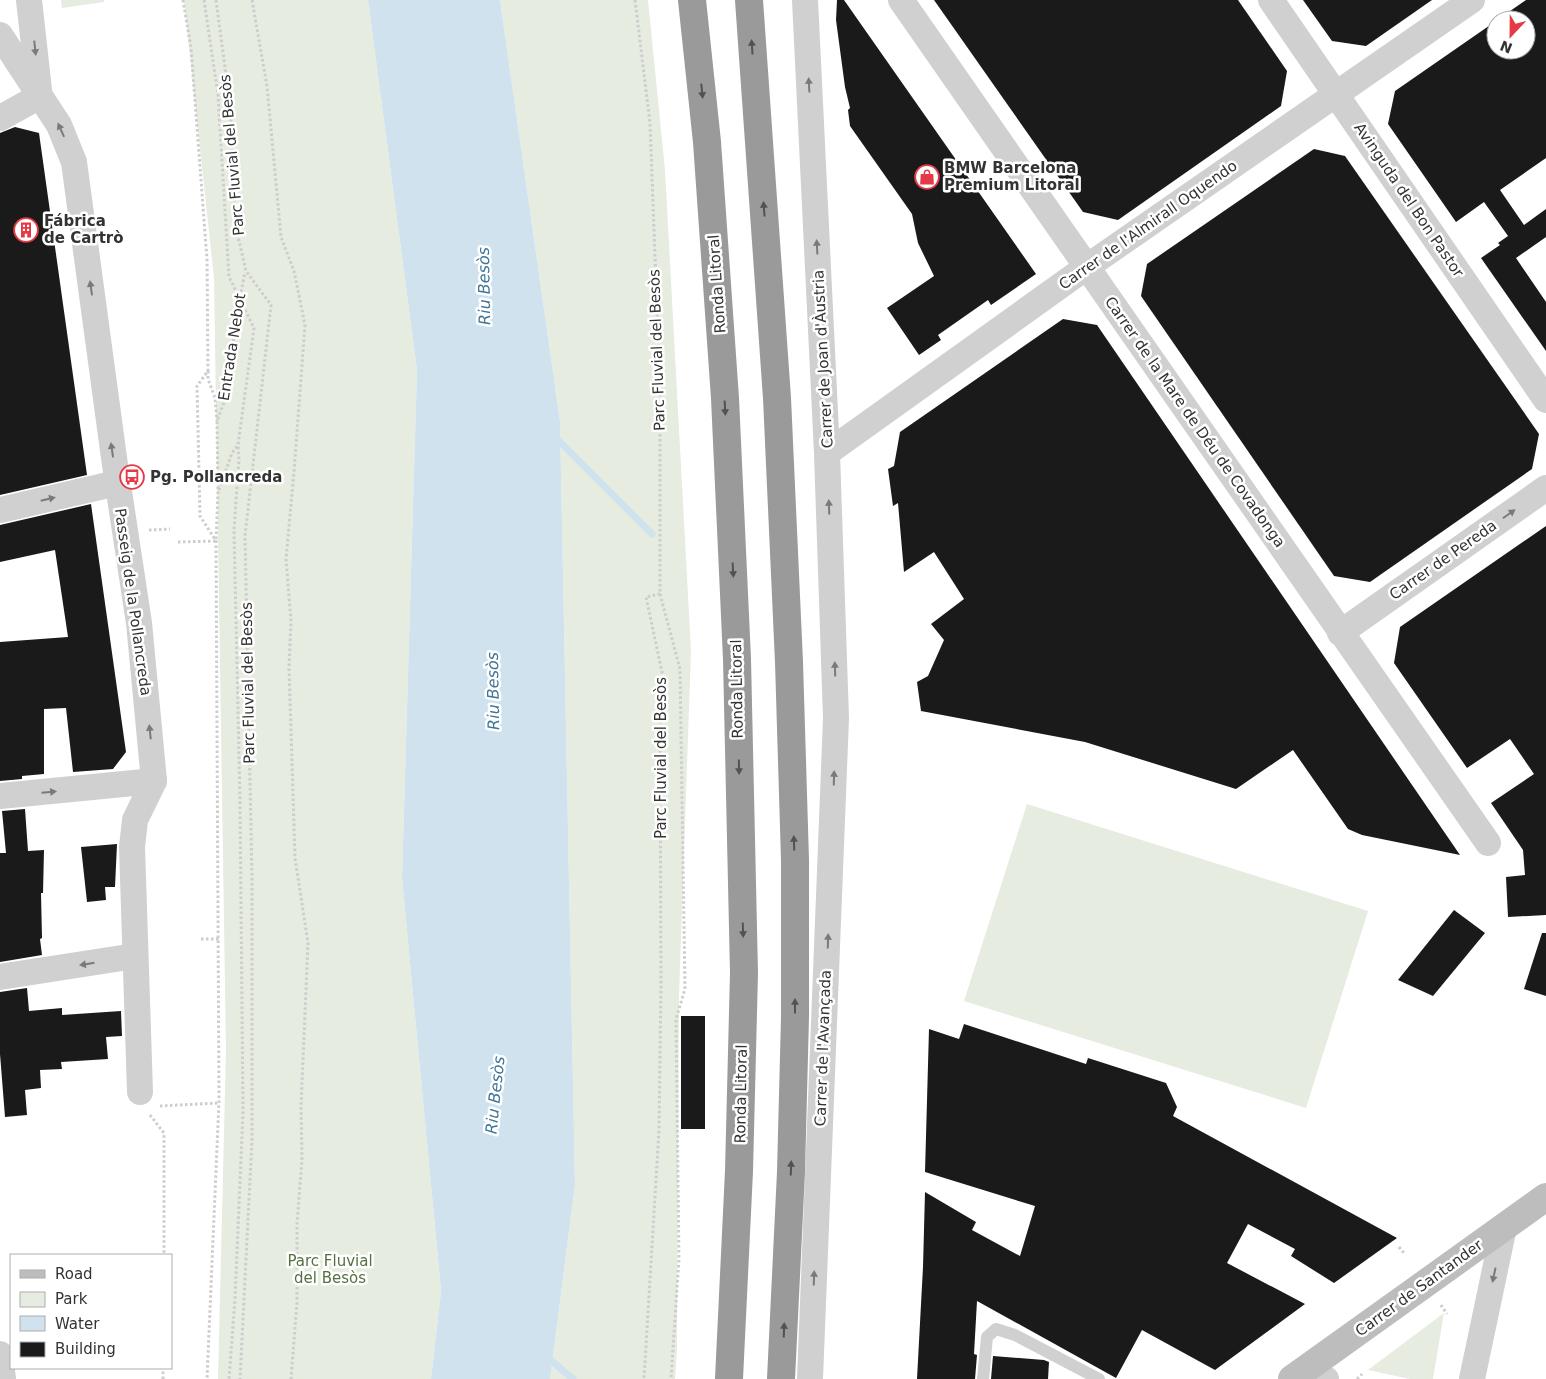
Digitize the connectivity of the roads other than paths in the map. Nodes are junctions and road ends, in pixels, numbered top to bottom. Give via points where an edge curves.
1 (29, 0) edge
2 (692, 0) edge
3 (749, 0) edge
4 (805, 0) edge
5 (901, 0) edge
6 (1271, 0) edge
7 (1472, 0) edge
8 (0, 34) edge
9 (1337, 94) junction
10 (40, 96) junction
11 (0, 118) edge
12 (1088, 266) junction
13 (1546, 400) edge
14 (828, 453) junction
15 (117, 483) junction
16 (1546, 488) edge
17 (0, 510) edge
18 (1340, 633) junction
19 (836, 718) joint
20 (154, 780) junction
21 (0, 796) edge
22 (1488, 843) dead end
23 (135, 956) junction
24 (0, 977) edge
25 (143, 1099) road end
26 (1546, 1197) edge
27 (1504, 1227) junction
28 (0, 1354) edge
29 (1308, 1376) edge
30 (3, 1379) edge
31 (729, 1379) edge
32 (781, 1379) edge
33 (810, 1379) edge
34 (982, 1379) edge
35 (1100, 1379) edge
36 (1472, 1379) edge

1 -> 10 street, Passeig de la Pollancreda
2 -> 31 highway, Ronda Litoral via 707,142 725,398 737,659 744,973
32 -> 3 highway via 795,1017 794,860 777,398
14 -> 4 street, Carrer de Joan d'Àustria
5 - 12 street, Carrer de la Mare de Déu de Covadonga
6 - 9 street, Avinguda del Bon Pastor
7 - 9 street, Carrer de l'Almirall Oquendo
8 - 10 street
9 - 12 street, Carrer de l'Almirall Oquendo
9 - 13 street, Avinguda del Bon Pastor
10 - 11 street
15 -> 10 street, Passeig de la Pollancreda via 74,162 59,124
12 - 14 street, Carrer de l'Almirall Oquendo
12 - 18 street, Carrer de la Mare de Déu de Covadonga
19 -> 14 street, Carrer de Joan d'Àustria
17 -> 15 street
20 -> 15 street, Passeig de la Pollancreda via 139,622
18 -> 16 street, Carrer de Pereda
18 - 22 street, Carrer de la Mare de Déu de Covadonga
33 -> 19 street, Carrer de l'Avançada
21 -> 20 street
20 - 23 street via 135,820 132,847
23 -> 24 street
23 - 25 street
26 - 27 street, Carrer de Santander
27 - 29 street, Carrer de Santander
27 -> 36 street
28 - 30 street
34 - 35 lane via 987,1337 996,1329 1015,1335

